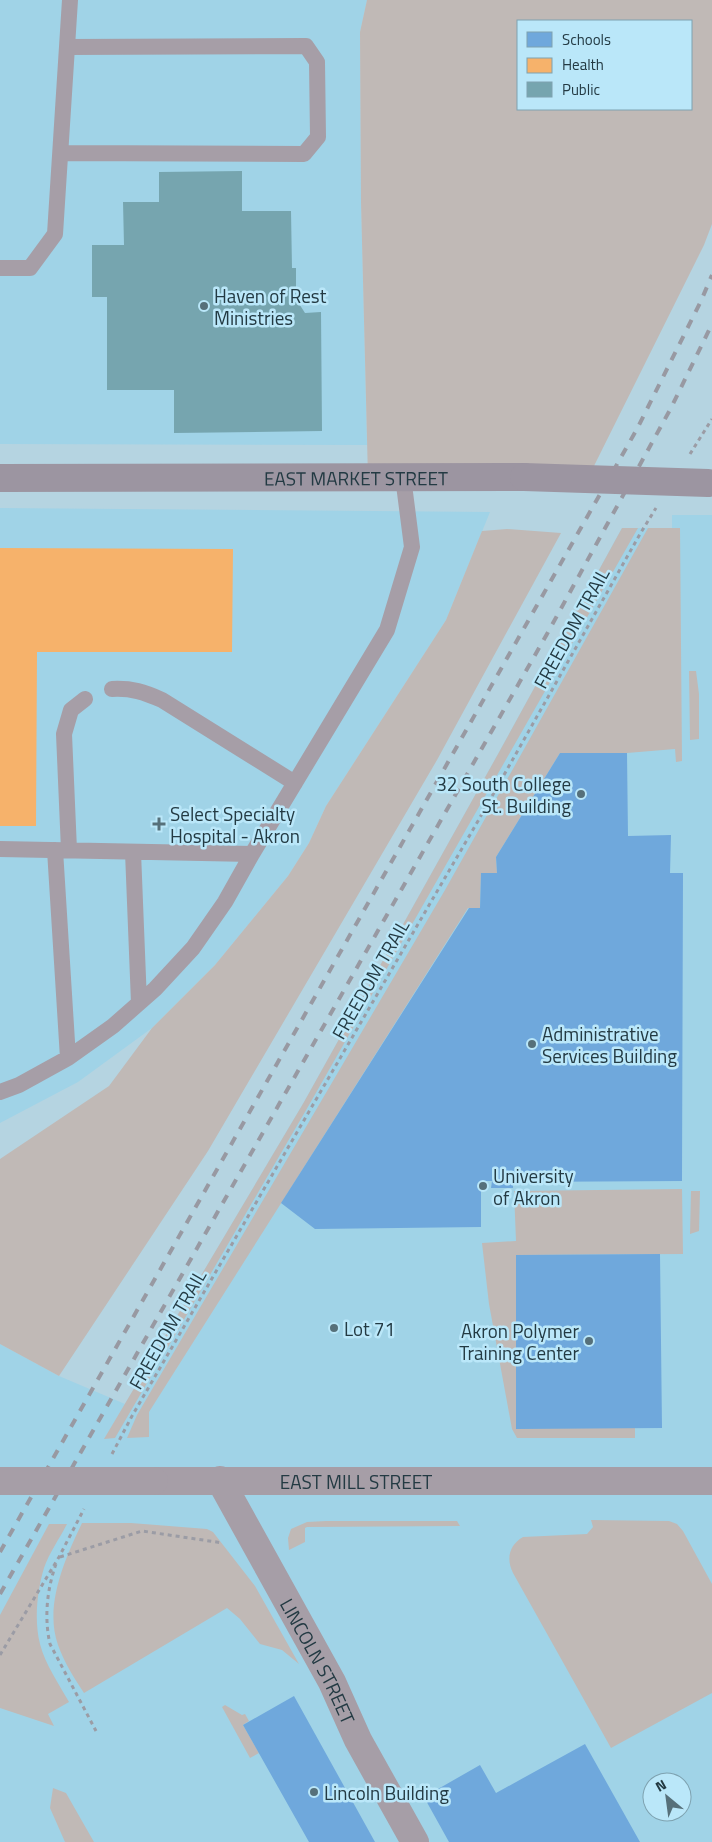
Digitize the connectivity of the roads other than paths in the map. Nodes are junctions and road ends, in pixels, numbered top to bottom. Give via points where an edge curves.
1 (70, 0) edge
2 (67, 47) junction
3 (61, 153) junction
4 (0, 268) edge
5 (403, 477) junction
6 (0, 478) edge
7 (710, 482) edge
8 (112, 689) dead end
9 (85, 699) dead end
10 (295, 783) junction
11 (0, 849) edge
12 (62, 850) junction
13 (133, 852) junction
14 (252, 854) junction
15 (139, 1003) junction
16 (68, 1058) junction
17 (0, 1092) edge
18 (0, 1480) edge
19 (220, 1480) junction
20 (712, 1482) edge
21 (415, 1842) edge

1 - 2 lane
2 - 3 lane
2 - 3 lane via 306,46 317,62 318,138 304,154
3 - 4 lane via 55,234 30,268
5 - 6 main road, EAST MARKET STREET
5 - 7 main road, EAST MARKET STREET, bridge
5 - 10 lane via 412,547 388,630
8 - 10 lane via 142,691 162,700
9 - 12 lane via 71,710 64,734
10 - 14 lane
11 - 12 lane
12 - 13 lane
12 - 16 lane
13 - 14 lane
13 - 15 lane
14 - 15 lane via 225,902 192,948
15 - 16 lane via 114,1026
16 - 17 lane
18 - 19 street, EAST MILL STREET, bridge
19 - 20 street, EAST MILL STREET
19 - 21 street, LINCOLN STREET via 332,1682 358,1740

